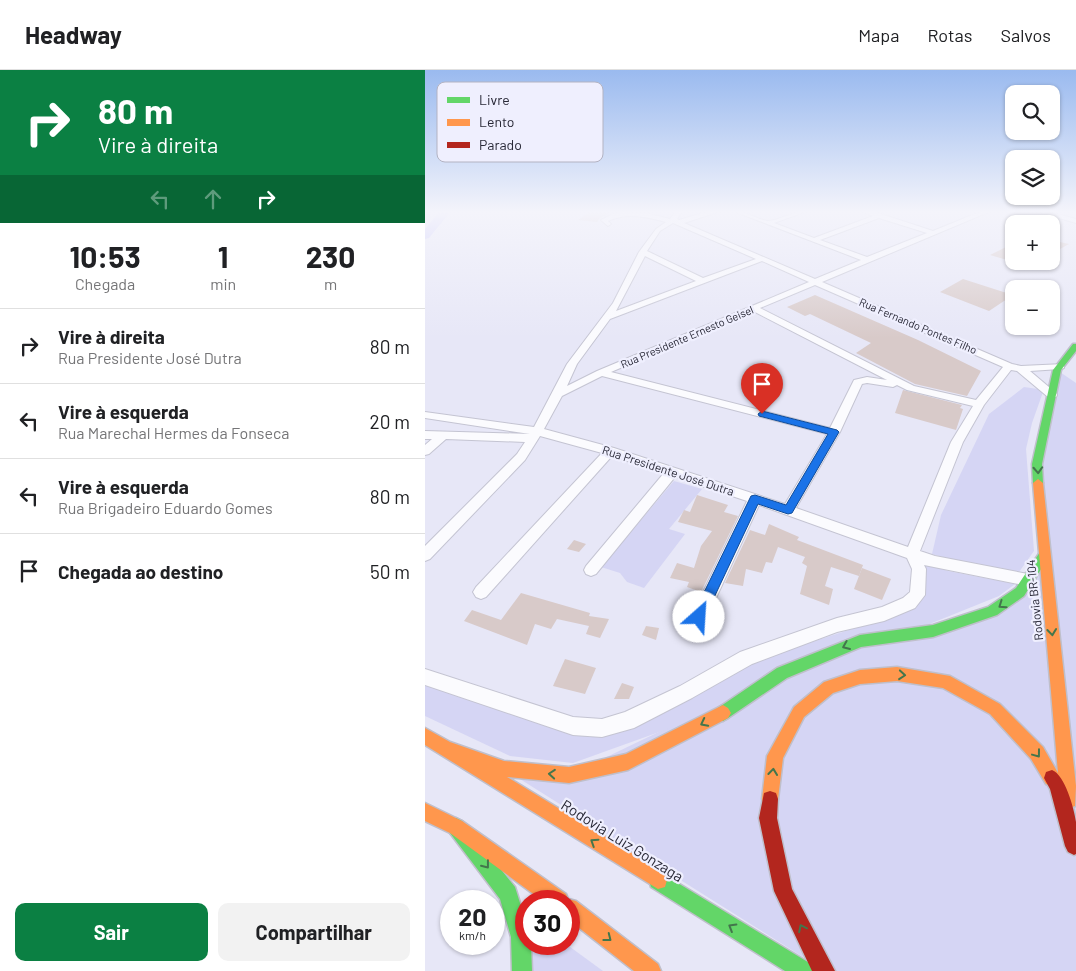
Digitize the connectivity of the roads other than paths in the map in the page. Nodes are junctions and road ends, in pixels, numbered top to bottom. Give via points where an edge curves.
1 (642, 253) edge
2 (645, 253) edge
3 (752, 253) edge
4 (849, 253) edge
5 (884, 253) edge
6 (764, 258) junction
7 (867, 260) junction
8 (702, 280) junction
9 (816, 282) junction
10 (755, 308) junction
11 (607, 317) junction
12 (1076, 346) edge
13 (1060, 366) junction
14 (1015, 368) junction
15 (601, 373) junction
16 (911, 388) junction
17 (558, 394) junction
18 (1052, 395) junction
19 (979, 404) junction
20 (425, 414) edge
21 (834, 432) junction
22 (425, 435) edge
23 (535, 435) junction
24 (442, 437) junction
25 (425, 451) edge
26 (610, 451) junction
27 (672, 472) junction
28 (755, 499) junction
29 (788, 510) junction
30 (913, 554) junction
31 (425, 555) edge
32 (1044, 555) junction
33 (591, 570) dead end
34 (1028, 580) junction
35 (481, 592) dead end
36 (699, 617) dead end
37 (425, 677) edge
38 (425, 736) edge
39 (450, 750) junction
40 (425, 812) edge
41 (456, 827) junction
42 (1074, 846) junction
43 (1076, 858) edge
44 (544, 890) edge
45 (580, 916) edge
46 (522, 971) edge
47 (651, 971) edge
48 (804, 971) edge
49 (825, 971) edge

1 - 11 street
2 - 8 street
3 - 6 street, Rua Fernando Pontes Filho
4 - 7 street
5 - 7 street, Rua Presidente Ernesto Geisel
6 - 8 street
6 - 9 street, Rua Fernando Pontes Filho
7 - 9 street, Rua Presidente Ernesto Geisel
8 - 11 street
9 - 10 street, Rua Presidente Ernesto Geisel
9 - 14 street, Rua Fernando Pontes Filho
10 - 15 street, Rua Presidente Ernesto Geisel
10 - 16 street
11 - 17 street via 572,364
12 - 13 highway, Rodovia BR-104
13 - 14 street
13 - 18 highway, Rodovia BR-104
14 - 18 street
14 - 19 street
15 - 17 street, Rua Presidente Ernesto Geisel
15 - 21 street
16 - 19 street
16 - 21 street via 877,381 858,382
17 - 23 street
18 -> 32 highway, Rodovia BR-104 via 1037,464
19 - 30 street via 957,442
20 - 23 street
21 - 29 street
22 - 24 street
23 - 24 street
23 - 26 street, Rua Presidente José Dutra
23 - 31 street via 521,457
24 - 25 street
26 - 27 street, Rua Presidente José Dutra
26 - 35 street
27 - 28 street, Rua Presidente José Dutra
27 - 33 street
28 - 29 street, Rua Presidente José Dutra
28 - 36 street
29 - 30 street, Rua Presidente José Dutra
30 - 34 street, Rua Presidente José Dutra via 954,568
30 - 37 street via 919,569 919,586 917,596 909,603 746,658 627,721 602,728 555,721
32 - 34 highway
32 -> 42 highway, Rodovia BR-104
34 -> 39 highway via 1020,592 992,611 933,631 860,641 782,673 721,714 628,762 569,775 504,769
38 - 39 highway, Rodovia Luiz Gonzaga
48 -> 39 highway, Rodovia Luiz Gonzaga
40 - 41 highway
41 - 44 highway
41 -> 46 highway via 508,894 521,937
42 - 43 highway, Rodovia BR-104
49 -> 42 highway via 783,891 768,818 775,756 799,712 829,687 860,678 897,674 945,681 995,709 1037,753 1057,786
45 -> 47 highway

